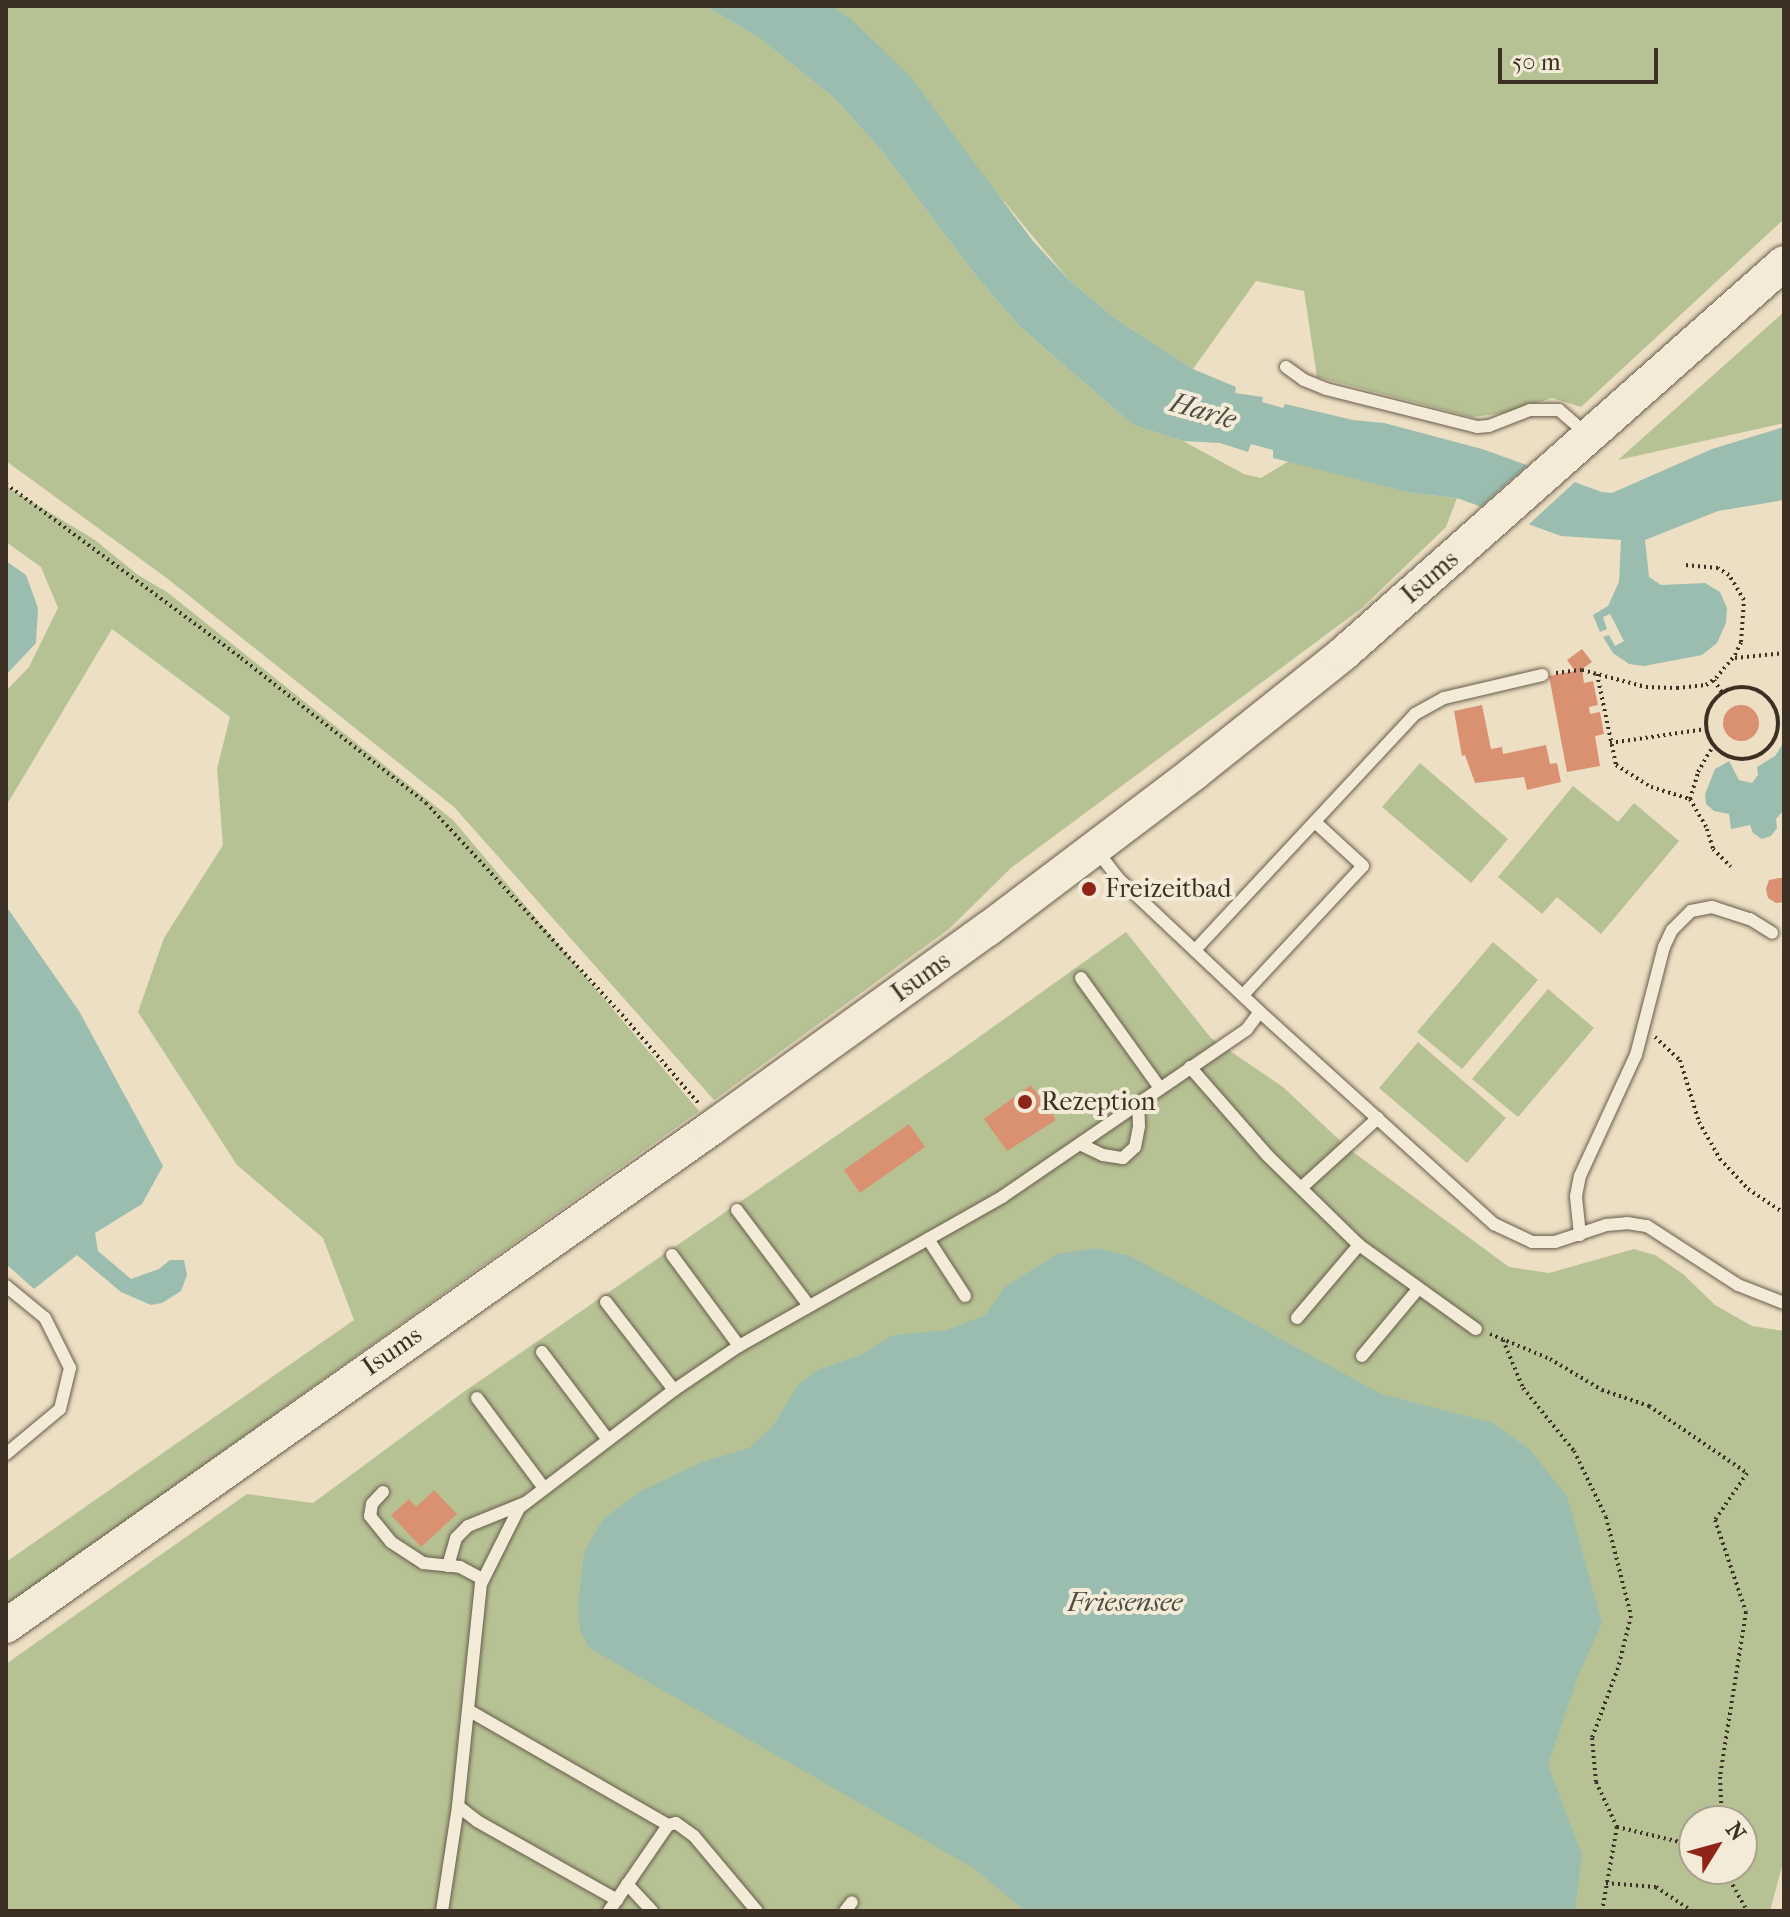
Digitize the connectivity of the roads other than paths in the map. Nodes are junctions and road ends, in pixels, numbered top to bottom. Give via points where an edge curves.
1 (1784, 263) edge
2 (1286, 367) dead end
3 (1581, 445) junction
4 (1542, 675) road end
5 (1316, 823) junction
6 (1095, 848) junction
7 (1772, 933) dead end
8 (1195, 950) junction
9 (1081, 978) dead end
10 (1243, 995) junction
11 (1260, 1012) junction
12 (1190, 1067) junction
13 (1160, 1088) junction
14 (1138, 1103) junction
15 (1378, 1118) junction
16 (1080, 1144) junction
17 (1301, 1188) junction
18 (737, 1210) dead end
19 (1580, 1235) junction
20 (928, 1239) junction
21 (1359, 1245) junction
22 (672, 1255) dead end
23 (6, 1286) edge
24 (1418, 1289) junction
25 (965, 1296) dead end
26 (606, 1302) dead end
27 (1784, 1303) edge
28 (809, 1306) junction
29 (1297, 1318) dead end
30 (1476, 1329) road end
31 (739, 1346) junction
32 (542, 1352) dead end
33 (1362, 1356) dead end
34 (674, 1390) junction
35 (477, 1398) dead end
36 (608, 1440) junction
37 (6, 1454) edge
38 (543, 1487) junction
39 (383, 1492) dead end
40 (525, 1503) junction
41 (448, 1566) junction
42 (483, 1579) junction
43 (6, 1626) edge
44 (468, 1710) junction
45 (458, 1806) junction
46 (668, 1825) junction
47 (627, 1884) junction
48 (617, 1900) junction
49 (442, 1911) edge
50 (609, 1911) edge
51 (652, 1911) edge
52 (757, 1911) edge

1 - 3 main road, Isums
2 - 3 lane via 1326,389 1477,427 1530,410 1559,410
3 - 6 main road, Isums via 1272,712
4 - 5 lane via 1429,703
5 - 8 lane
5 - 10 lane via 1363,866
6 - 8 lane via 1120,880
6 - 43 main road, Isums via 713,1127
7 - 19 lane via 1750,919 1712,907 1680,918 1664,947 1636,1055 1580,1176
8 - 10 lane
9 - 13 lane
10 - 11 lane
11 - 12 lane via 1247,1029
11 - 15 lane
12 - 13 lane
12 - 17 lane
13 - 14 lane
14 - 16 lane
14 - 16 lane via 1135,1147 1123,1158
15 - 17 lane
15 - 19 lane via 1494,1224 1532,1242
16 - 20 lane
17 - 21 lane
18 - 28 lane
19 - 27 lane via 1606,1225 1647,1226 1738,1285
20 - 25 lane
20 - 28 lane
21 - 24 lane
21 - 29 lane
22 - 31 lane
23 - 37 lane via 45,1318 70,1368 60,1409
24 - 30 lane
24 - 33 lane
26 - 34 lane
28 - 31 lane
31 - 34 lane
32 - 36 lane
34 - 36 lane
35 - 38 lane
36 - 38 lane
38 - 40 lane
39 - 41 lane via 372,1504 370,1516 376,1527 409,1556
40 - 41 lane via 468,1526 456,1538
40 - 42 lane
41 - 42 lane
42 - 44 lane
44 - 45 lane
44 - 46 lane
45 - 48 lane
45 - 49 lane
46 - 47 lane
46 - 52 lane via 676,1823 694,1836
47 - 48 lane
47 - 51 lane
48 - 50 lane

